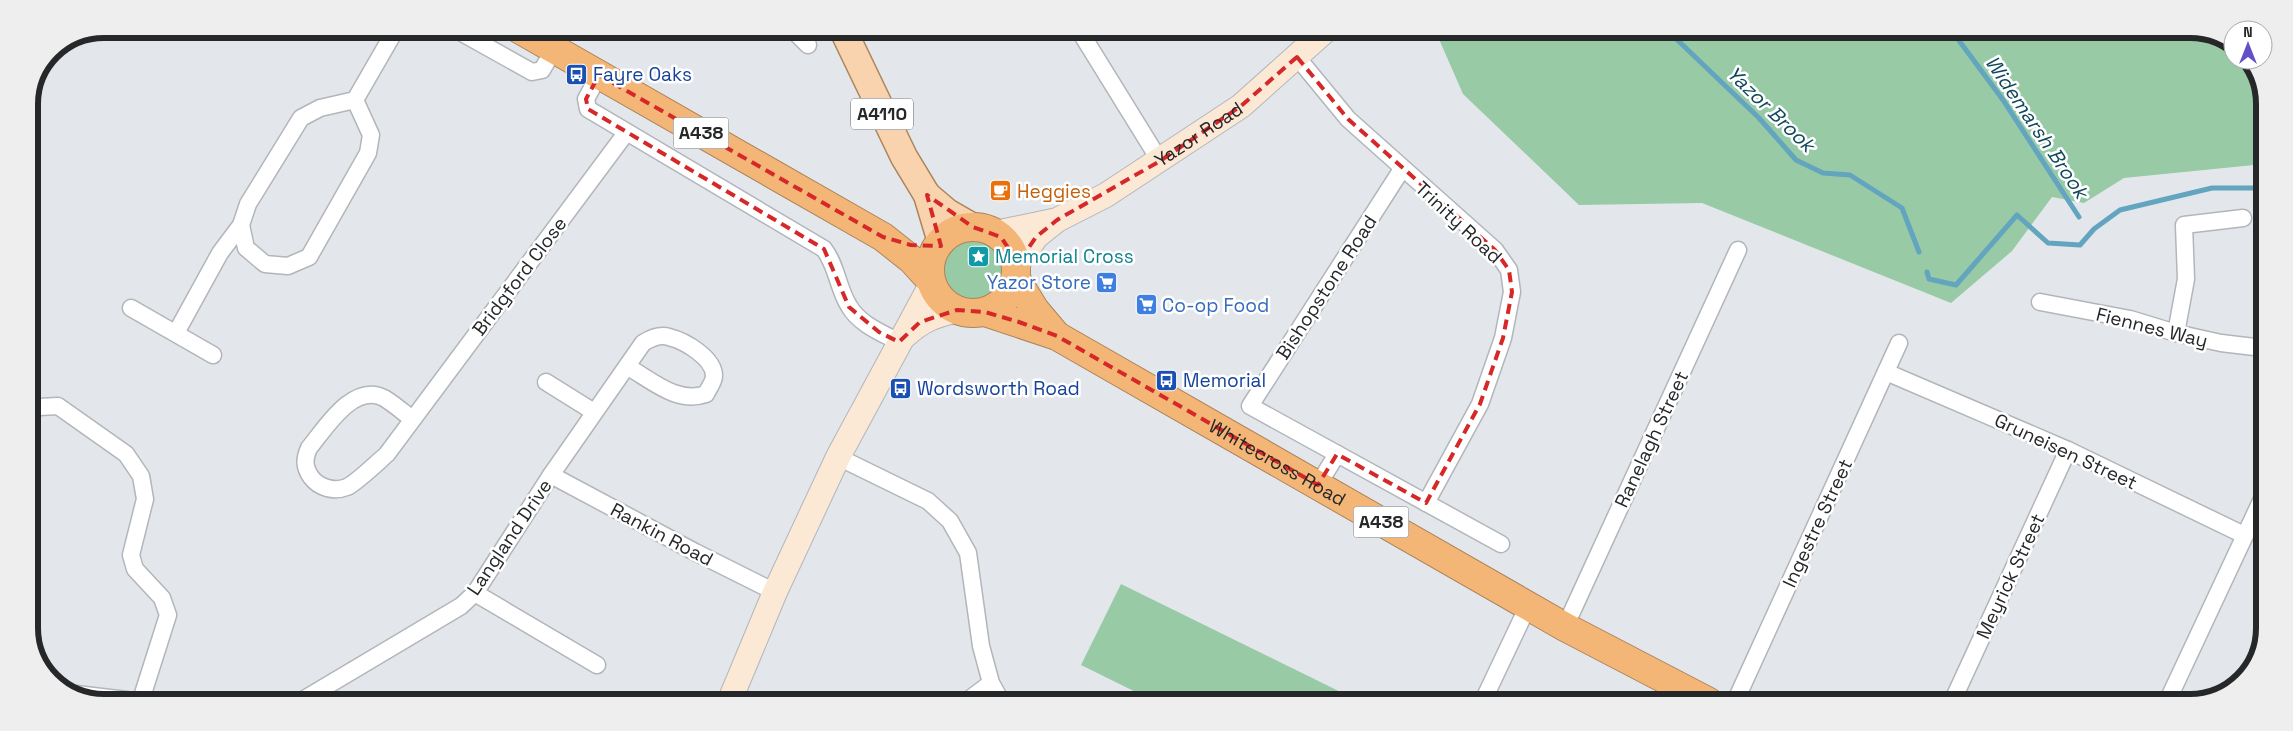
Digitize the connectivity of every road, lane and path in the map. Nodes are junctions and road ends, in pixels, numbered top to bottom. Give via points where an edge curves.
1 (391, 38) edge
2 (471, 38) edge
3 (535, 38) edge
4 (801, 38) edge
5 (847, 38) edge
6 (1084, 38) edge
7 (1317, 38) edge
8 (808, 45) dead end
9 (554, 49) junction
10 (1297, 57) junction
11 (599, 75) junction
12 (355, 100) junction
13 (626, 133) junction
14 (1160, 161) junction
15 (1402, 169) junction
16 (927, 195) junction
17 (2243, 218) dead end
18 (1057, 220) junction
19 (241, 225) junction
20 (984, 230) junction
21 (883, 237) junction
22 (939, 244) junction
23 (1738, 250) dead end
24 (1016, 272) junction
25 (931, 282) junction
26 (2040, 302) dead end
27 (131, 308) dead end
28 (957, 310) junction
29 (985, 312) junction
30 (176, 333) junction
31 (2176, 333) junction
32 (1056, 336) junction
33 (899, 342) junction
34 (1899, 344) dead end
35 (2255, 347) edge
36 (213, 355) dead end
37 (628, 367) junction
38 (1886, 372) junction
39 (546, 382) dead end
40 (38, 408) edge
41 (594, 412) junction
42 (412, 419) junction
43 (2068, 450) junction
44 (1337, 454) junction
45 (838, 458) junction
46 (551, 475) junction
47 (1318, 485) junction
48 (1426, 503) junction
49 (2256, 511) edge
50 (2244, 535) junction
51 (1501, 544) dead end
52 (775, 592) junction
53 (475, 593) junction
54 (1528, 606) junction
55 (1565, 627) junction
56 (597, 665) dead end
57 (991, 682) junction
58 (143, 694) edge
59 (313, 694) edge
60 (732, 694) edge
61 (976, 694) edge
62 (997, 694) edge
63 (1486, 694) edge
64 (1694, 694) edge
65 (1739, 694) edge
66 (1956, 694) edge
67 (2171, 694) edge

1 - 12 street
2 - 9 street via 532,72 542,70
3 - 9 highway, A438
4 - 8 street
5 - 16 main road, A4110 via 904,157
6 - 14 street
7 - 10 street, Yazor Road
9 - 11 highway, A438
10 - 14 street, Yazor Road via 1241,106
10 - 15 street, Trinity Road via 1348,119
11 - 13 street via 586,100 588,109
11 - 21 highway, A438
12 - 19 street via 320,108 301,118 248,204
12 - 19 street via 371,135 368,152 309,258 288,266 265,264 246,248
13 - 33 street via 824,250 830,257 849,307 862,321
13 - 42 street, Bridgford Close
14 - 18 street, Yazor Road
15 - 44 street, Bishopstone Road via 1250,406
15 - 48 street, Trinity Road via 1496,250 1509,270 1512,292 1503,338 1480,404
16 - 20 main road, A4110 via 947,212
16 - 22 main road, A4110
17 - 31 street via 2184,225 2186,279
18 - 20 street, Yazor Road
18 - 24 street, Yazor Road via 1036,237
19 - 30 street via 220,253
20 - 22 highway via 952,233
20 - 24 highway, A438 via 1009,246
21 - 22 highway, A438 via 910,245
21 - 25 highway, A438 via 912,260
22 - 25 highway via 930,262
23 - 55 street, Ranelagh Street
24 - 29 highway via 1004,300
24 - 32 highway, Whitecross Road / A438 via 1035,310
25 - 28 highway, A438 via 944,303
25 - 33 street
26 - 31 street, Fiennes Way via 2130,319
27 - 30 street
28 - 29 highway, A438 via 970,314
28 - 33 street via 920,322
29 - 32 highway, Whitecross Road / A438
30 - 36 street
31 - 35 street, Fiennes Way via 2221,344
32 - 47 highway, Whitecross Road / A438
33 - 45 street
34 - 38 street, Ingestre Street
37 - 37 street, Langland Drive via 644,343 653,337 669,337 706,357 714,378 706,394 693,398 679,396
37 - 41 street, Langland Drive
38 - 43 street, Gruneisen Street
38 - 65 street, Ingestre Street
39 - 41 street
40 - 58 street via 58,406 126,454 141,476 145,499 131,555 134,569 162,598 168,615
41 - 46 street, Langland Drive
42 - 42 street, Bridgford Close via 387,454 347,487 326,489 313,481 306,471 304,458 309,448 351,399 366,395 382,397
43 - 50 street, Gruneisen Street
43 - 66 street, Meyrick Street
44 - 47 street
44 - 48 street
45 - 52 street
45 - 57 street via 928,501 950,521 968,553 982,646
46 - 52 street, Rankin Road
46 - 53 street, Langland Drive
47 - 54 highway, Whitecross Road / A438
48 - 51 street
49 - 50 street
50 - 67 street
52 - 60 street
53 - 56 street
53 - 59 street, Langland Drive via 461,606
54 - 55 highway, Whitecross Road / A438
54 - 63 street
55 - 64 highway, Whitecross Road / A438
57 - 61 street
57 - 62 street

